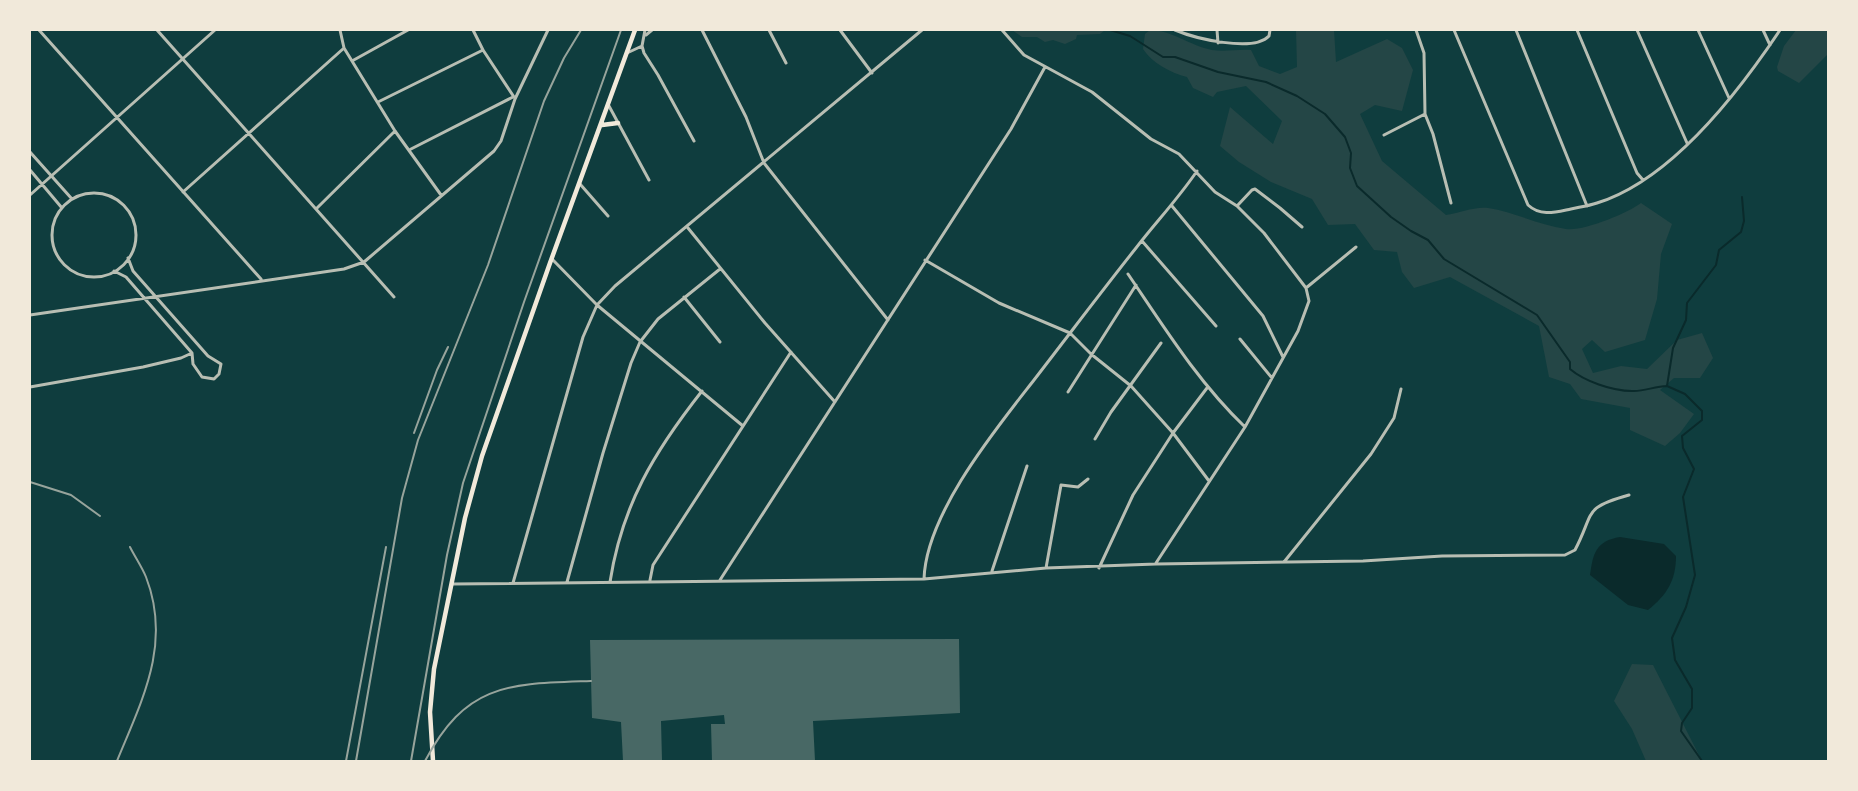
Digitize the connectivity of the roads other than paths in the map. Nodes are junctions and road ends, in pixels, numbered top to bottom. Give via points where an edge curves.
1 (39, 30) edge
2 (157, 30) edge
3 (216, 30) edge
4 (340, 30) edge
5 (408, 30) edge
6 (473, 30) edge
7 (635, 30) edge
8 (644, 30) edge
9 (652, 30) edge
10 (702, 30) edge
11 (769, 30) edge
12 (840, 30) edge
13 (922, 30) edge
14 (1002, 30) edge
15 (1175, 30) edge
16 (1217, 30) edge
17 (1270, 30) edge
18 (1416, 30) edge
19 (1454, 30) edge
20 (1516, 30) edge
21 (1577, 30) edge
22 (1637, 30) edge
23 (1698, 30) edge
24 (1763, 30) edge
25 (1780, 30) edge
26 (547, 31) edge
27 (645, 35) junction
28 (1218, 43) junction
29 (1770, 45) junction
30 (642, 46) junction
31 (344, 48) junction
32 (636, 49) junction
33 (483, 50) junction
34 (628, 53) junction
35 (644, 53) junction
36 (183, 59) junction
37 (352, 61) junction
38 (786, 63) dead end
39 (1045, 67) junction
40 (872, 73) junction
41 (514, 98) junction
42 (1729, 98) junction
43 (378, 102) junction
44 (609, 106) junction
45 (1425, 114) junction
46 (117, 118) junction
47 (618, 123) junction
48 (602, 125) junction
49 (396, 131) junction
50 (248, 132) junction
51 (1384, 135) dead end
52 (694, 141) dead end
53 (1687, 143) junction
54 (411, 149) junction
55 (30, 152) edge
56 (764, 163) junction
57 (30, 170) edge
58 (1197, 171) junction
59 (51, 176) junction
60 (650, 180) dead end
61 (1642, 180) junction
62 (42, 184) junction
63 (580, 184) junction
64 (183, 192) junction
65 (30, 195) edge
66 (442, 195) junction
67 (72, 199) junction
68 (1451, 203) dead end
69 (1172, 206) junction
70 (1237, 206) junction
71 (1587, 206) junction
72 (62, 208) junction
73 (316, 209) junction
74 (608, 216) dead end
75 (1302, 227) dead end
76 (688, 228) junction
77 (1142, 241) junction
78 (1356, 248) dead end
79 (128, 258) junction
80 (551, 258) junction
81 (925, 260) junction
82 (364, 262) junction
83 (720, 269) junction
84 (114, 271) junction
85 (1128, 274) dead end
86 (262, 280) junction
87 (1136, 285) junction
88 (1306, 288) junction
89 (156, 296) junction
90 (394, 297) dead end
91 (684, 297) junction
92 (144, 298) junction
93 (597, 305) junction
94 (30, 314) edge
95 (888, 320) junction
96 (1216, 326) dead end
97 (1070, 333) junction
98 (1240, 339) dead end
99 (640, 342) junction
100 (720, 342) dead end
101 (1162, 343) dead end
102 (791, 352) junction
103 (192, 353) junction
104 (1091, 354) junction
105 (1283, 357) junction
106 (1272, 378) junction
107 (1131, 386) junction
108 (30, 387) edge
109 (1207, 388) junction
110 (1400, 389) dead end
111 (702, 391) junction
112 (1068, 392) dead end
113 (836, 402) junction
114 (743, 426) junction
115 (1245, 427) junction
116 (1173, 433) junction
117 (1096, 439) dead end
118 (1027, 466) dead end
119 (1088, 479) dead end
120 (1209, 482) junction
121 (1629, 495) dead end
122 (1284, 563) junction
123 (1156, 564) junction
124 (1046, 568) junction
125 (1099, 568) junction
126 (992, 571) junction
127 (924, 579) junction
128 (650, 580) junction
129 (720, 580) junction
130 (567, 582) junction
131 (610, 582) junction
132 (513, 583) junction
133 (452, 584) junction
134 (432, 761) edge

1 - 46 street
2 - 36 street
3 - 36 street
4 - 31 street
5 - 37 street
6 - 33 street
7 - 34 main road
8 - 27 street
9 - 27 street
10 - 56 street via 746,117
11 - 38 street
12 - 40 street
13 - 40 street
14 - 39 street via 1024,54
15 - 28 street
16 - 28 street
17 - 28 street via 1267,39
18 - 45 street via 1424,53
19 - 71 street via 1528,205 1534,211 1552,213
20 - 71 street
21 - 61 street
22 - 53 street
23 - 42 street
24 - 29 street
25 - 29 street
26 - 41 street
27 - 30 street
29 - 42 street
30 - 32 street
30 - 35 street
31 - 37 street
31 - 50 street
32 - 34 street
32 - 35 street
33 - 41 street
33 - 43 street
34 - 44 main road
35 - 52 street
36 - 46 street
36 - 50 street
37 - 43 street
39 - 58 street via 1092,92 1151,139 1179,154
39 - 81 street via 1011,130
40 - 56 street
41 - 54 street
41 - 66 street via 501,141 494,152
42 - 53 street
43 - 49 street
44 - 47 street
44 - 48 main road
45 - 51 street
45 - 68 street
46 - 59 street
46 - 64 street
47 - 48 main road
47 - 60 street
48 - 63 main road
49 - 54 street
49 - 73 street
50 - 64 street
50 - 73 street
53 - 61 street
54 - 66 street
55 - 59 street
56 - 76 street
56 - 95 street
57 - 62 street
58 - 69 street
58 - 70 street via 1215,192
59 - 62 street
59 - 67 street
61 - 71 street via 1608,199
62 - 65 street
62 - 72 street
63 - 74 street
63 - 80 main road
64 - 86 street
66 - 82 street
67 - 72 street
67 - 79 street via 92,193 104,194 124,205 135,225 134,248
69 - 77 street
69 - 105 street via 1263,316
70 - 75 street via 1255,189
70 - 88 street via 1282,254
72 - 84 street via 53,229 56,252 62,261 81,274 92,276
73 - 82 street
76 - 83 street
76 - 93 street via 615,286
77 - 96 street
77 - 97 street
78 - 88 street
79 - 84 street
79 - 89 street via 134,271
80 - 93 street
80 - 133 main road via 482,456
81 - 95 street
81 - 97 street via 999,303
82 - 86 street via 344,269
82 - 90 street
83 - 91 street
83 - 102 street
84 - 92 street via 126,277
85 - 87 street
86 - 89 street
87 - 104 street
87 - 109 street
88 - 105 street via 1307,309
89 - 92 street
89 - 103 street via 208,356 221,364 219,374 214,379 202,377 193,364
91 - 99 street via 658,319
91 - 100 street
92 - 94 street
92 - 103 street
93 - 99 street
93 - 132 street via 583,337
95 - 113 street
97 - 104 street
97 - 127 street via 990,437 946,509 924,562
98 - 106 street
99 - 111 street
99 - 130 street via 603,453
101 - 107 street
102 - 113 street
102 - 114 street
103 - 108 street via 143,367
104 - 107 street
104 - 112 street
105 - 106 street
106 - 115 street
107 - 116 street
107 - 117 street
109 - 115 street
109 - 116 street
110 - 122 street via 1394,418 1371,454
111 - 114 street
111 - 131 street via 645,474 631,503 615,548
113 - 129 street
114 - 128 street via 653,565
115 - 120 street
116 - 120 street
116 - 125 street via 1133,495
118 - 126 street
119 - 124 street via 1078,487 1062,485
120 - 123 street
121 - 122 street via 1600,504 1591,511 1575,550 1565,555 1442,556
122 - 123 street
123 - 125 street
124 - 125 street
124 - 126 street
126 - 127 street
127 - 129 street
128 - 129 street
128 - 131 street
130 - 131 street
130 - 132 street
132 - 133 street
133 - 134 main road via 430,693

